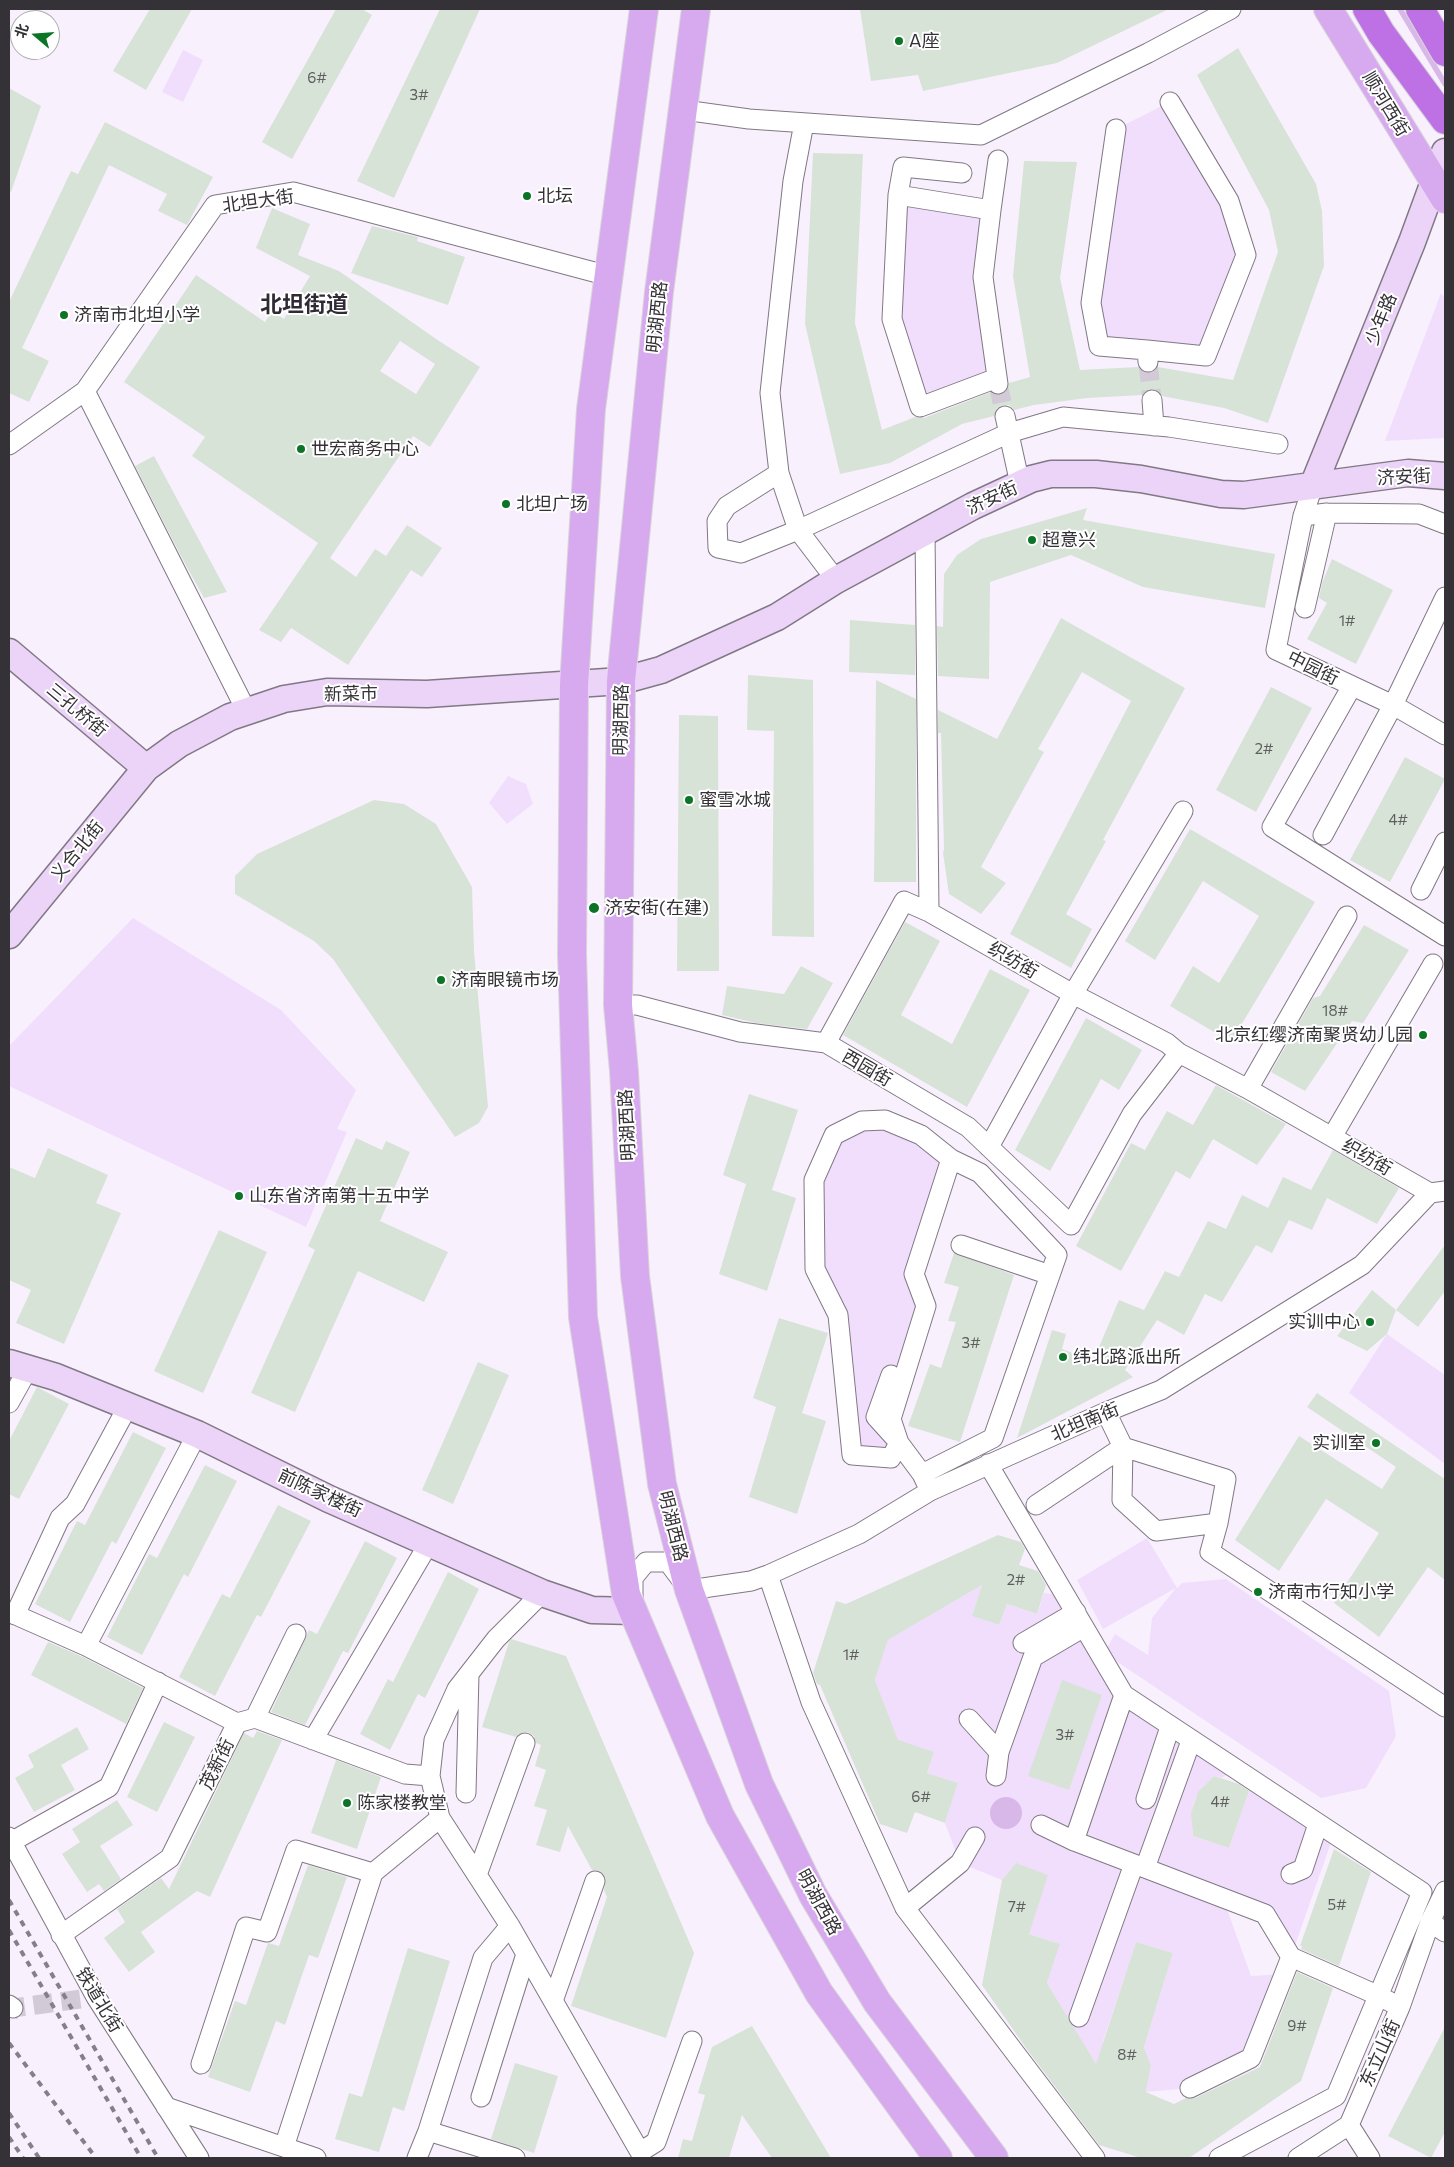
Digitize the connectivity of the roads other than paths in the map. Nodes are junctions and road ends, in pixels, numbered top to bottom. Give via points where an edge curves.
1 (644, 9) edge
2 (696, 9) edge
3 (1231, 9) edge
4 (1328, 9) edge
5 (1367, 9) edge
6 (1381, 9) edge
7 (1420, 9) edge
8 (1445, 52) edge
9 (1170, 102) dead end
10 (684, 110) junction
11 (1445, 116) edge
12 (1445, 120) edge
13 (804, 122) junction
14 (1116, 129) dead end
15 (1445, 152) edge
16 (998, 160) dead end
17 (962, 173) dead end
18 (1440, 191) edge
19 (898, 195) junction
20 (991, 210) junction
21 (609, 276) junction
22 (84, 391) junction
23 (1152, 400) tunnel mouth
24 (1007, 425) junction
25 (1154, 426) junction
26 (1278, 444) dead end
27 (9, 445) edge
28 (780, 473) junction
29 (1445, 476) edge
30 (1020, 484) junction
31 (1313, 486) junction
32 (1326, 513) junction
33 (1303, 516) junction
34 (1445, 524) edge
35 (798, 530) junction
36 (926, 532) junction
37 (836, 580) junction
38 (1445, 597) edge
39 (1305, 608) dead end
40 (9, 652) edge
41 (621, 681) junction
42 (574, 685) junction
43 (1352, 686) junction
44 (1393, 706) junction
45 (246, 710) junction
46 (1445, 735) edge
47 (146, 768) junction
48 (1183, 811) dead end
49 (1323, 834) dead end
50 (1445, 842) edge
51 (1421, 890) dead end
52 (929, 912) junction
53 (1346, 916) dead end
54 (9, 935) edge
55 (1445, 936) edge
56 (1432, 964) dead end
57 (1074, 994) junction
58 (618, 1005) junction
59 (826, 1043) junction
60 (1179, 1053) junction
61 (1248, 1089) junction
62 (1332, 1137) junction
63 (989, 1147) junction
64 (951, 1158) junction
65 (1438, 1192) edge
66 (961, 1245) dead end
67 (1050, 1275) junction
68 (19, 1366) edge
69 (891, 1375) dead end
70 (9, 1403) edge
71 (128, 1406) junction
72 (1106, 1412) junction
73 (197, 1434) junction
74 (899, 1443) junction
75 (1123, 1447) junction
76 (988, 1464) junction
77 (922, 1474) junction
78 (930, 1491) junction
79 (1036, 1505) dead end
80 (1218, 1523) junction
81 (429, 1543) junction
82 (768, 1575) junction
83 (689, 1590) junction
84 (542, 1594) junction
85 (633, 1611) junction
86 (12, 1614) edge
87 (1080, 1620) junction
88 (296, 1634) dead end
89 (1024, 1643) dead end
90 (86, 1646) junction
91 (469, 1674) junction
92 (158, 1682) junction
93 (1124, 1695) junction
94 (1445, 1706) edge
95 (255, 1718) junction
96 (969, 1719) dead end
97 (237, 1723) junction
98 (1170, 1727) junction
99 (312, 1740) junction
100 (1191, 1741) junction
101 (525, 1743) dead end
102 (999, 1752) junction
103 (430, 1776) junction
104 (996, 1776) dead end
105 (466, 1793) dead end
106 (1146, 1799) dead end
107 (440, 1818) junction
108 (1318, 1824) junction
109 (1041, 1825) dead end
110 (974, 1837) dead end
111 (10, 1840) edge
112 (1074, 1841) junction
113 (1140, 1866) junction
114 (373, 1873) junction
115 (1290, 1874) dead end
116 (477, 1875) junction
117 (595, 1881) dead end
118 (1445, 1891) edge
119 (905, 1908) junction
120 (510, 1926) junction
121 (1438, 1927) edge
122 (61, 1936) junction
123 (526, 1954) junction
124 (1291, 1957) junction
125 (1378, 1995) junction
126 (553, 2002) junction
127 (1400, 2007) junction
128 (1079, 2017) dead end
129 (692, 2041) dead end
130 (201, 2064) dead end
131 (1190, 2088) dead end
132 (481, 2097) dead end
133 (166, 2107) junction
134 (1348, 2125) junction
135 (428, 2131) junction
136 (284, 2147) junction
137 (638, 2156) edge
138 (199, 2158) edge
139 (316, 2158) edge
140 (417, 2158) edge
141 (514, 2158) edge
142 (938, 2158) edge
143 (994, 2158) edge
144 (1095, 2158) edge
145 (1219, 2158) edge
146 (1298, 2158) edge
147 (1370, 2158) edge

1 - 21 main road
2 - 10 main road, 明湖西路
3 - 13 street via 981,135
4 - 18 main road, 顺河西街
5 - 12 highway
6 - 11 highway
7 - 8 highway
9 - 14 street via 1229,201 1246,255 1206,356 1148,356 1099,346 1091,304
10 - 13 street
10 - 41 main road, 明湖西路 via 659,292
13 - 28 street via 793,181 770,393
15 - 18 main road, 少年路
16 - 20 street
17 - 19 street via 903,167
18 - 31 main road, 少年路
19 - 20 street
19 - 20 street via 892,319 920,407 998,381 983,277
21 - 22 street, 北坦大街 via 293,192 215,205
21 - 42 main road via 592,409
22 - 27 street, 北坦大街
22 - 45 street
23 - 25 street
24 - 25 street via 1063,418
24 - 30 street
24 - 35 street
25 - 26 street
28 - 35 street
28 - 35 street via 727,506 717,522 718,548 740,553
29 - 31 main road, 济安街 via 1408,473
30 - 31 main road, 济安街 via 1051,474 1096,474 1221,494 1251,494
30 - 36 main road, 济安街
31 - 33 street, 中园街
32 - 33 street
32 - 34 street via 1419,514
32 - 39 street
33 - 43 street, 中园街 via 1276,650
35 - 37 street
36 - 37 main road, 济安街
36 - 52 street
37 - 41 main road, 济安街 via 777,617 661,670
38 - 44 street
40 - 47 main road, 三孔桥街
41 - 42 main road, 济安街
41 - 58 main road, 明湖西路
42 - 45 main road, 新菜市 via 427,694 327,692
42 - 85 main road via 572,963 584,1317 626,1594
43 - 44 street, 中园街
43 - 55 street via 1272,827
44 - 46 street, 中园街
44 - 49 street
45 - 47 main road, 新菜市 via 213,724
47 - 54 main road, 义合北街
48 - 57 street
50 - 51 street
52 - 57 street, 织纺街
52 - 59 street, 织纺街 via 904,901
53 - 61 street
56 - 62 street
57 - 60 street, 织纺街
57 - 63 street
58 - 59 street, 西园街 via 637,1005 740,1032
58 - 83 main road, 明湖西路 via 635,1276 662,1484
59 - 63 street, 西园街 via 968,1127
60 - 61 street, 织纺街
60 - 63 street, 西园街 via 1132,1114 1071,1225
61 - 62 street, 织纺街
62 - 65 street, 织纺街
64 - 67 street via 980,1173 1057,1255
64 - 74 street via 914,1274 926,1306 891,1419
64 - 74 street via 921,1135 903,1127 885,1120 862,1121 834,1134 814,1180 815,1269 838,1315 852,1455 891,1458
65 - 72 street, 北坦南街 via 1362,1265 1161,1390
66 - 67 street
67 - 77 street via 993,1438
68 - 70 street
68 - 71 main road, 前陈家楼街
69 - 74 street via 876,1417
71 - 73 main road, 前陈家楼街
71 - 86 street via 75,1504 60,1518
72 - 75 street
72 - 76 street, 北坦南街
73 - 81 main road, 前陈家楼街
73 - 90 street
74 - 77 street
75 - 79 street
75 - 80 street via 1226,1479
75 - 80 street via 1122,1500 1156,1531
76 - 78 street, 北坦南街
76 - 87 street
77 - 78 street
78 - 82 street, 北坦南街 via 859,1534
80 - 94 street via 1210,1552
81 - 84 main road, 前陈家楼街
81 - 99 street
82 - 83 street, 北坦南街 via 751,1581
82 - 119 street via 811,1702
83 - 85 street via 668,1562 646,1562 633,1578
83 - 143 main road, 明湖西路 via 759,1784 813,1895 877,2002
84 - 85 main road, 前陈家楼街 via 592,1610
84 - 91 street via 496,1639
85 - 142 main road via 729,1833 819,1992
86 - 90 street, 茂新街
87 - 89 street
87 - 93 street
87 - 102 street via 1033,1658
88 - 95 street
90 - 92 street, 茂新街
91 - 103 street via 457,1689 434,1740
91 - 105 street
92 - 97 street, 茂新街
92 - 111 street via 109,1787
93 - 98 street
93 - 112 street
95 - 97 street
95 - 99 street
96 - 102 street
97 - 122 street, 茂新街 via 170,1858
98 - 100 street
98 - 106 street
99 - 103 street via 405,1774
100 - 108 street
100 - 113 street
101 - 116 street
102 - 104 street
103 - 107 street
107 - 114 street
107 - 116 street
108 - 115 street via 1303,1869
108 - 125 street via 1422,1892
109 - 112 street
110 - 119 street via 960,1863
111 - 122 street, 铁道北街
112 - 113 street
113 - 124 street via 1265,1914
113 - 128 street
114 - 130 street via 296,1850 267,1932 246,1927
114 - 136 street
116 - 120 street
117 - 126 street
118 - 121 street, 东立山街
119 - 144 street
120 - 123 street
120 - 135 street via 483,1958
121 - 127 street, 东立山街
122 - 133 street, 铁道北街
123 - 126 street
123 - 132 street
124 - 125 street
124 - 131 street via 1251,2058
125 - 127 street
125 - 145 street via 1336,2096
126 - 137 street
127 - 134 street, 东立山街
129 - 137 street via 656,2142
133 - 136 street
133 - 138 street, 铁道北街
134 - 146 street
134 - 147 street
135 - 140 street
135 - 141 street
136 - 139 street

